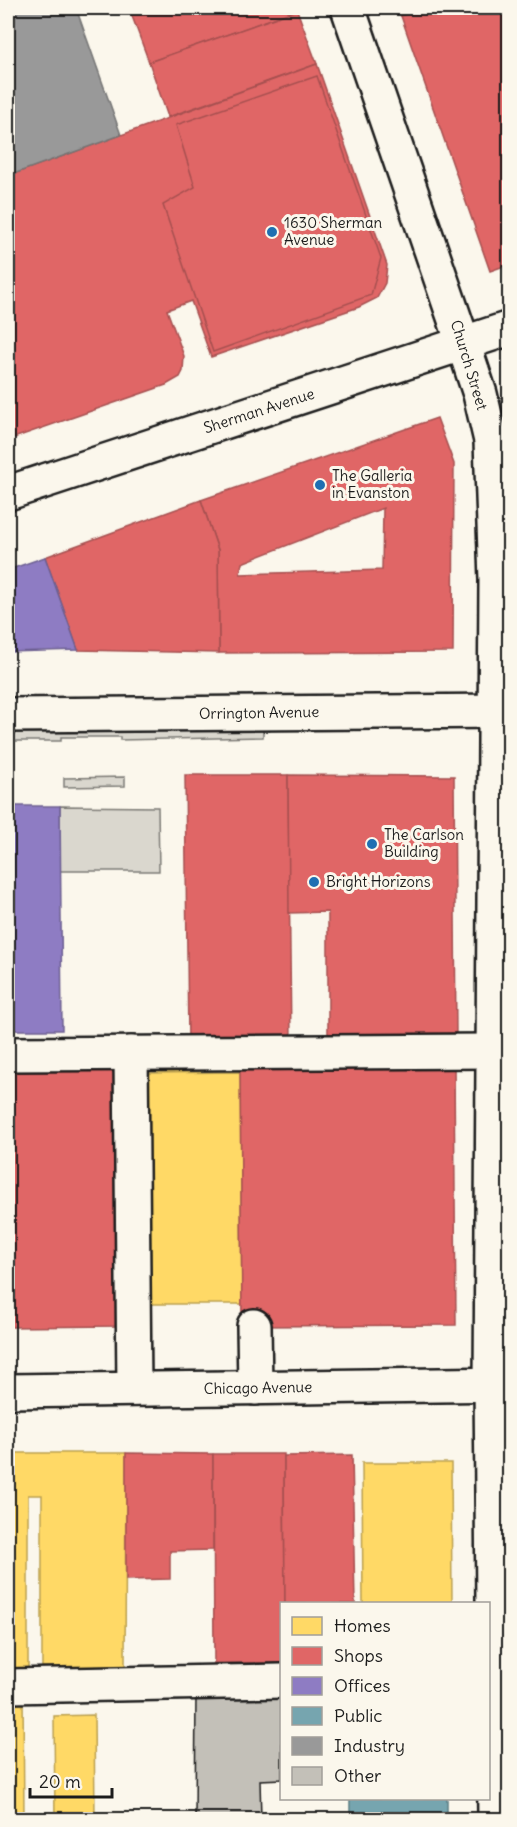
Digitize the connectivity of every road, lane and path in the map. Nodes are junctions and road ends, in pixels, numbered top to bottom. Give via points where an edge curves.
1 (348, 8) edge
2 (510, 328) edge
3 (463, 343) junction
4 (8, 494) edge
5 (503, 607) edge
6 (503, 711) edge
7 (8, 715) edge
8 (493, 1051) junction
9 (131, 1053) junction
10 (8, 1054) edge
11 (501, 1093) edge
12 (254, 1326) dead end
13 (500, 1384) edge
14 (255, 1388) junction
15 (134, 1389) junction
16 (13, 1396) edge
17 (501, 1553) edge
18 (501, 1595) edge
19 (497, 1678) edge
20 (280, 1682) edge
21 (8, 1686) edge
22 (495, 1820) edge

1 - 3 main road, Church Street
2 - 3 main road, Sherman Avenue
3 - 4 main road, Sherman Avenue
3 - 5 main road, Church Street via 491,441
5 - 6 main road, Church Street
6 - 7 main road, Orrington Avenue
6 - 8 main road, Church Street
8 - 9 main road
8 - 11 main road, Church Street
9 - 10 main road
9 - 15 main road
11 - 13 main road, Church Street
12 - 14 main road
13 - 14 main road, Chicago Avenue
13 - 17 main road, Church Street
14 - 15 main road, Chicago Avenue
15 - 16 main road, Chicago Avenue
17 - 18 main road, Church Street
18 - 19 main road, Church Street
19 - 22 main road, Church Street
20 - 21 main road

